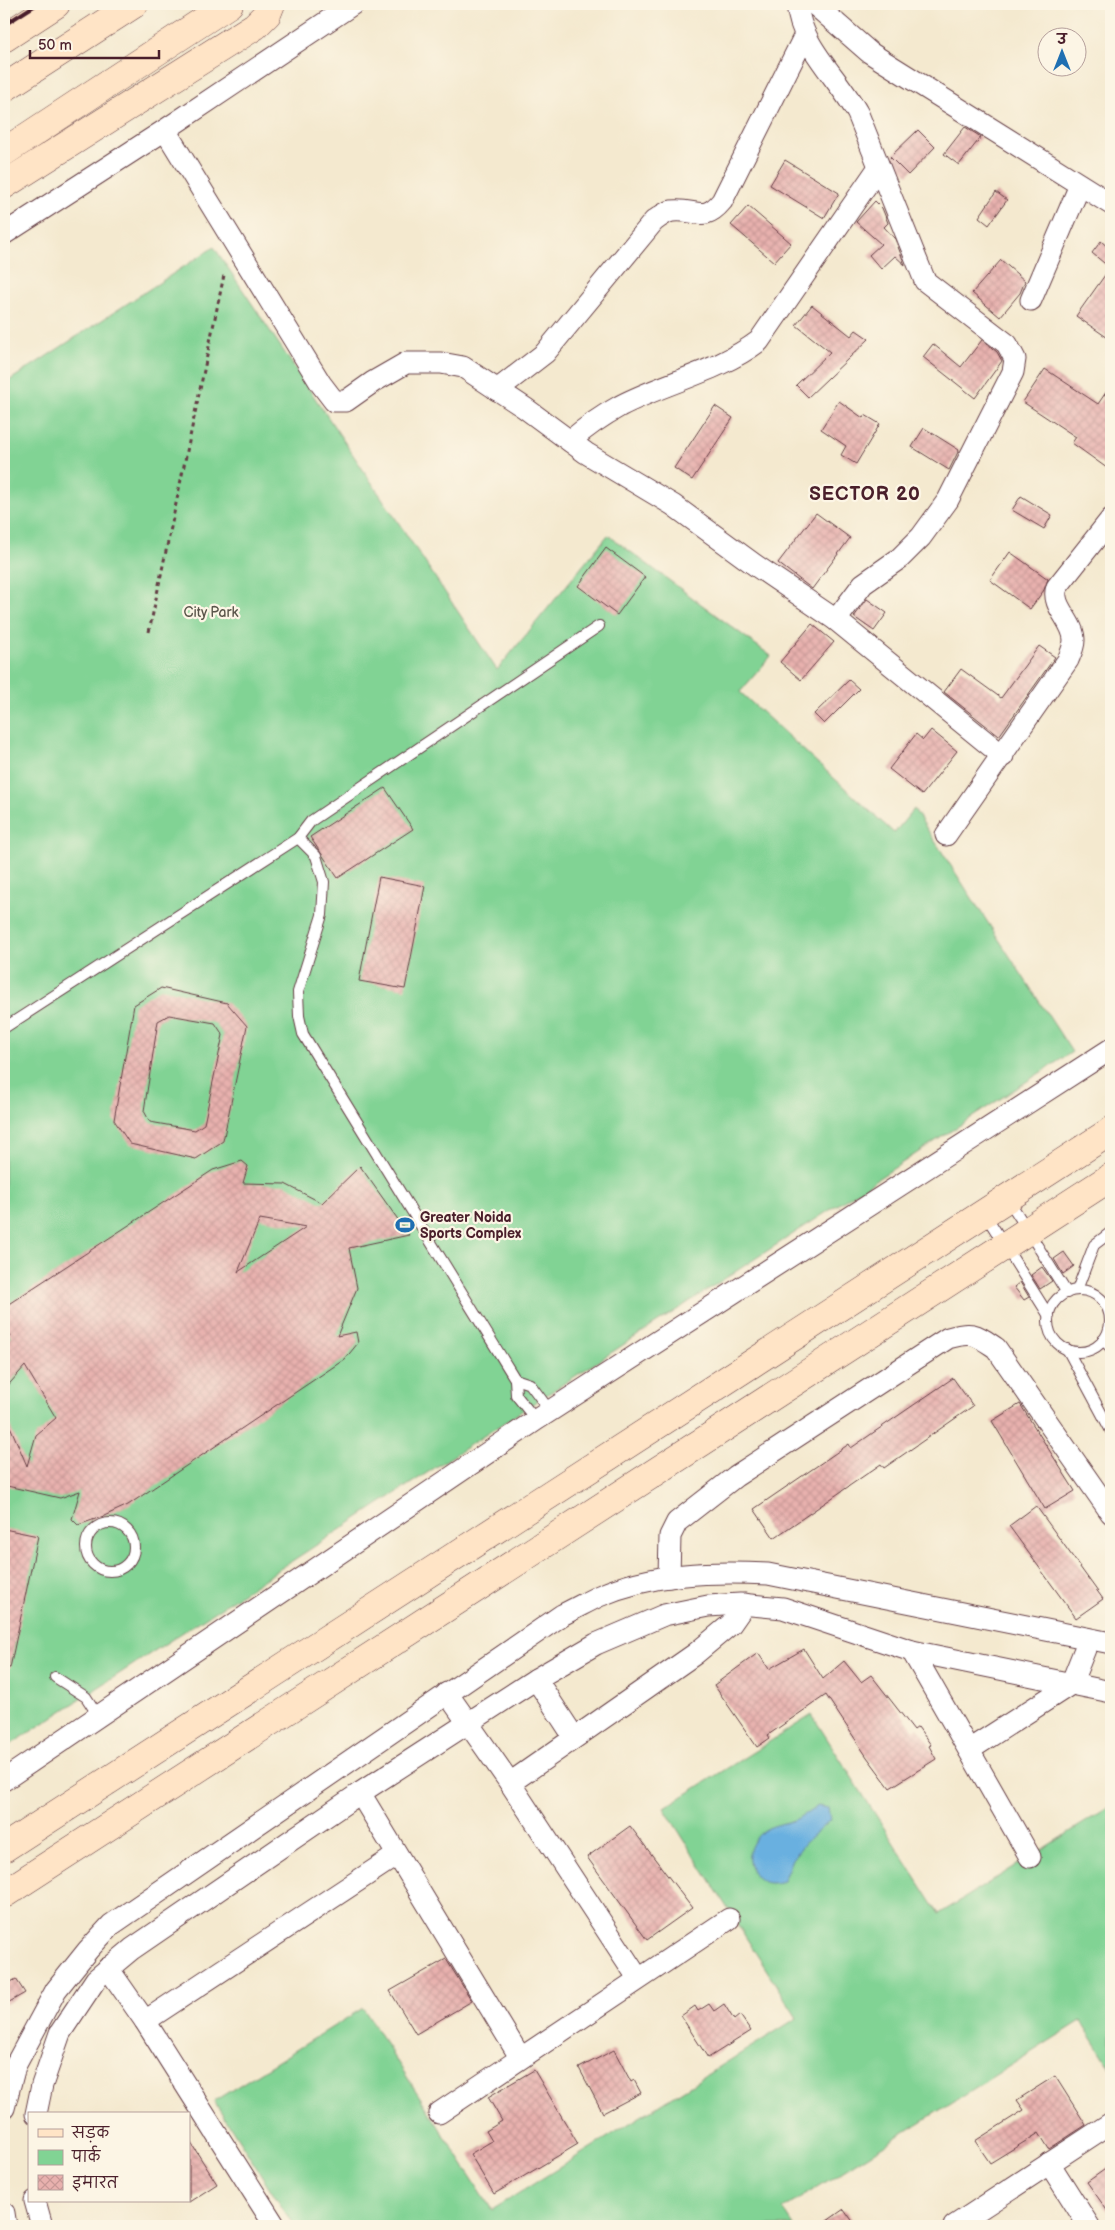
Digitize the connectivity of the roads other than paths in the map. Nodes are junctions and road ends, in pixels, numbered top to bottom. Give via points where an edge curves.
1 (56, 4) edge
2 (134, 4) edge
3 (229, 4) edge
4 (272, 4) edge
5 (353, 4) edge
6 (798, 4) edge
7 (814, 4) edge
8 (805, 35) junction
9 (4, 38) edge
10 (4, 88) edge
11 (165, 130) junction
12 (4, 152) edge
13 (880, 167) junction
14 (1080, 184) junction
15 (4, 186) edge
16 (1111, 204) edge
17 (4, 234) edge
18 (1031, 300) dead end
19 (497, 390) junction
20 (570, 441) junction
21 (1111, 519) edge
22 (836, 620) junction
23 (599, 626) dead end
24 (1003, 756) junction
25 (946, 835) dead end
26 (298, 838) junction
27 (4, 1028) edge
28 (1111, 1049) edge
29 (1111, 1131) edge
30 (1111, 1177) edge
31 (1007, 1198) junction
32 (984, 1213) junction
33 (1111, 1232) edge
34 (1016, 1239) junction
35 (1072, 1292) junction
36 (1048, 1316) junction
37 (1103, 1340) junction
38 (1111, 1348) edge
39 (1066, 1349) junction
40 (514, 1379) junction
41 (543, 1416) junction
42 (1111, 1431) edge
43 (1111, 1513) edge
44 (106, 1570) joint
45 (669, 1577) junction
46 (745, 1604) junction
47 (1089, 1639) junction
48 (1111, 1644) edge
49 (912, 1652) junction
50 (55, 1677) dead end
51 (536, 1680) junction
52 (1071, 1684) junction
53 (1111, 1692) edge
54 (447, 1693) junction
55 (99, 1717) junction
56 (468, 1722) junction
57 (574, 1737) junction
58 (969, 1750) junction
59 (4, 1780) edge
60 (510, 1783) junction
61 (360, 1793) junction
62 (4, 1848) edge
63 (397, 1855) junction
64 (1030, 1857) dead end
65 (4, 1894) edge
66 (729, 1919) dead end
67 (108, 1968) junction
68 (638, 1978) junction
69 (145, 2021) junction
70 (520, 2057) junction
71 (5, 2100) edge
72 (36, 2112) edge
73 (439, 2112) dead end
74 (1111, 2123) edge
75 (1049, 2163) junction
76 (35, 2202) edge
77 (4, 2213) edge
78 (6, 2226) edge
79 (42, 2226) edge
80 (275, 2226) edge
81 (954, 2226) edge
82 (1089, 2226) edge

1 - 9 street
2 - 10 street
3 - 12 street
4 - 15 street via 254,26
5 - 11 street
6 - 8 street
7 - 14 street via 869,52
8 - 13 street via 851,101
8 - 19 street via 715,210 703,215 671,211 654,222 545,353
11 - 17 street
11 - 19 street via 334,401 346,401 406,363 463,367
13 - 20 street via 759,341 740,355 621,406
13 - 22 street via 925,281 1007,344 1015,359 1013,372 948,500 921,538 900,558 863,584
14 - 16 street
14 - 18 street
19 - 20 street
20 - 22 street via 618,474 673,505
21 - 24 street via 1057,587 1056,600 1072,630 1073,646 1068,660
22 - 24 street
23 - 26 lane via 311,821
24 - 25 street
26 - 27 lane
26 - 40 lane via 316,856 324,882 322,915 298,992 303,1034
28 - 41 street
29 - 31 street
30 - 34 street
31 - 32 street
31 - 34 lane
32 - 34 lane
32 - 62 street
33 - 35 lane via 1094,1245
34 - 35 lane
34 - 36 lane
34 - 65 street
35 - 36 lane via 1058,1298
35 - 37 lane via 1087,1291 1104,1302 1110,1321
36 - 39 lane via 1052,1335
37 - 38 lane
37 - 39 lane via 1086,1351
39 - 42 lane
40 - 41 lane via 516,1395
40 - 41 lane via 530,1384
41 - 55 street
43 - 45 street via 996,1348 976,1335 962,1334 948,1338 744,1470 677,1522 670,1536
44 - 44 lane via 92,1562 86,1546 92,1531 112,1523 126,1529 134,1542 134,1549 122,1568
45 - 47 street via 731,1572 768,1574
45 - 54 street via 600,1596 562,1615
46 - 49 street via 784,1608
46 - 51 street via 708,1606 664,1615 596,1644
46 - 57 street via 718,1637
47 - 48 street
47 - 52 street
49 - 52 street
49 - 58 street
50 - 55 lane via 86,1697
51 - 56 street
51 - 57 street
52 - 53 street
52 - 58 street
54 - 56 street
54 - 71 street via 111,1926 56,1990 15,2066
55 - 59 street
56 - 60 street
56 - 61 street
57 - 60 street
58 - 64 street
60 - 68 street
61 - 63 street
61 - 67 street
63 - 69 street
63 - 70 street
66 - 68 street
67 - 69 street
67 - 72 street via 96,1979 60,2033
68 - 70 street
69 - 80 street
70 - 73 street
74 - 75 street
75 - 81 street
75 - 82 street
76 - 79 street
77 - 78 street

